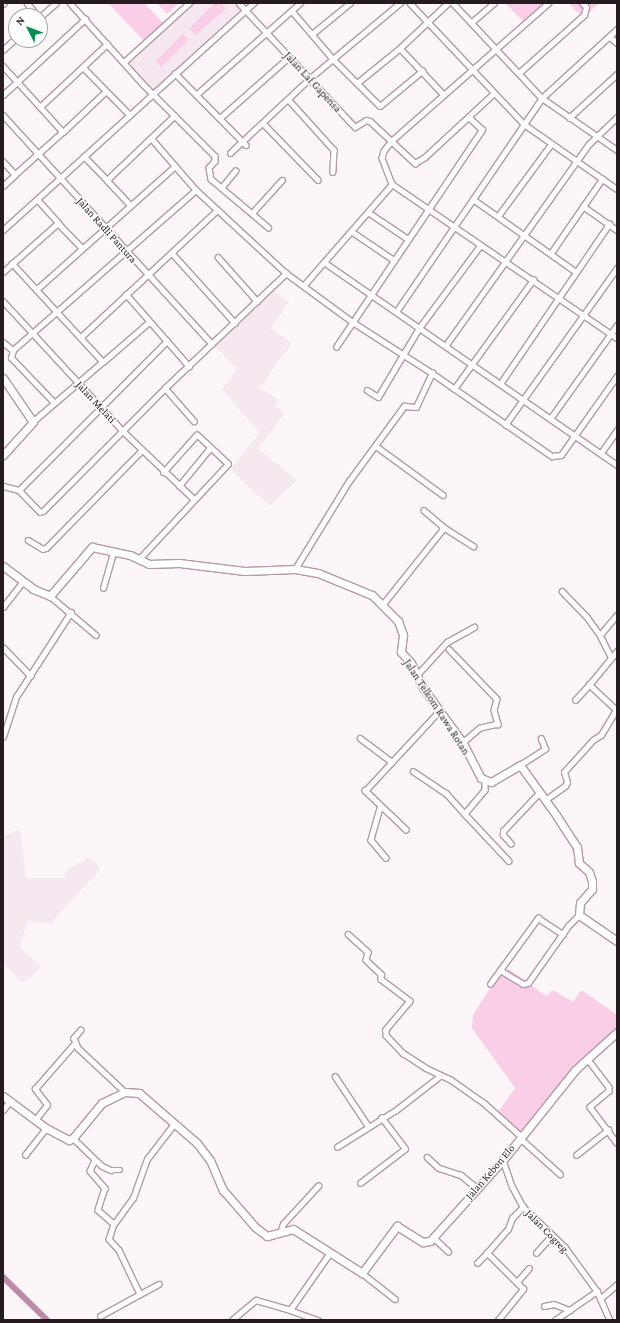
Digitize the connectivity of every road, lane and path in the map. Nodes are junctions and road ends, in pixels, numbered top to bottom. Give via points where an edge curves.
1 (56, 3) edge
2 (70, 3) edge
3 (189, 3) edge
4 (239, 3) edge
5 (253, 3) edge
6 (300, 3) edge
7 (350, 3) edge
8 (400, 3) edge
9 (410, 3) edge
10 (448, 3) edge
11 (453, 3) edge
12 (494, 3) edge
13 (549, 3) edge
14 (582, 3) edge
15 (48, 10) edge
16 (245, 10) junction
17 (292, 11) junction
18 (85, 19) junction
19 (427, 22) junction
20 (472, 22) junction
21 (617, 29) edge
22 (266, 32) junction
23 (312, 34) junction
24 (610, 37) junction
25 (617, 43) edge
26 (107, 44) junction
27 (400, 48) junction
28 (497, 49) junction
29 (289, 57) junction
30 (333, 59) junction
31 (124, 62) junction
32 (3, 66) edge
33 (82, 67) junction
34 (422, 71) junction
35 (471, 71) junction
36 (520, 73) junction
37 (175, 74) junction
38 (617, 74) edge
39 (309, 79) junction
40 (17, 82) junction
41 (357, 83) junction
42 (106, 92) junction
43 (153, 94) junction
44 (493, 94) junction
45 (3, 95) edge
46 (196, 95) junction
47 (444, 95) junction
48 (542, 98) junction
49 (288, 100) junction
50 (40, 107) junction
51 (129, 114) junction
52 (3, 116) edge
53 (174, 116) junction
54 (617, 117) edge
55 (220, 118) junction
56 (469, 118) junction
57 (569, 118) junction
58 (263, 123) junction
59 (524, 124) junction
60 (63, 132) junction
61 (595, 136) junction
62 (151, 138) junction
63 (392, 141) junction
64 (244, 143) junction
65 (551, 144) junction
66 (617, 150) edge
67 (230, 153) dead end
68 (39, 154) junction
69 (84, 156) junction
70 (3, 162) edge
71 (575, 162) junction
72 (175, 166) junction
73 (235, 171) dead end
74 (333, 172) dead end
75 (15, 175) junction
76 (61, 178) junction
77 (602, 179) junction
78 (107, 180) junction
79 (282, 180) dead end
80 (318, 180) dead end
81 (392, 184) junction
82 (3, 186) edge
83 (222, 187) junction
84 (617, 189) edge
85 (196, 190) junction
86 (473, 199) junction
87 (37, 200) junction
88 (130, 205) junction
89 (583, 206) junction
90 (218, 210) junction
91 (428, 210) junction
92 (253, 212) junction
93 (368, 212) junction
94 (498, 216) junction
95 (58, 223) junction
96 (609, 224) junction
97 (106, 227) junction
98 (268, 227) dead end
99 (454, 228) junction
100 (3, 230) edge
101 (617, 230) edge
102 (351, 231) junction
103 (523, 234) junction
104 (408, 239) junction
105 (480, 246) junction
106 (82, 248) junction
107 (126, 252) junction
108 (172, 253) junction
109 (551, 253) junction
110 (218, 257) dead end
111 (394, 260) junction
112 (324, 262) junction
113 (12, 263) junction
114 (505, 263) junction
115 (617, 268) edge
116 (3, 272) edge
117 (576, 272) junction
118 (286, 273) junction
119 (149, 275) junction
120 (532, 280) junction
121 (304, 285) junction
122 (36, 290) junction
123 (126, 294) junction
124 (371, 296) junction
125 (558, 298) junction
126 (3, 301) edge
127 (257, 301) junction
128 (57, 312) junction
129 (396, 312) junction
130 (585, 315) junction
131 (149, 322) junction
132 (235, 323) junction
133 (354, 323) junction
134 (617, 325) edge
135 (419, 328) junction
136 (33, 334) junction
137 (611, 334) junction
138 (81, 337) junction
139 (617, 338) edge
140 (167, 341) junction
141 (3, 342) edge
142 (212, 344) junction
143 (446, 345) junction
144 (336, 347) dead end
145 (13, 350) junction
146 (402, 355) junction
147 (103, 362) junction
148 (472, 363) junction
149 (188, 366) junction
150 (432, 373) junction
151 (617, 376) edge
152 (3, 378) edge
153 (78, 383) junction
154 (500, 384) junction
155 (165, 388) junction
156 (454, 389) junction
157 (367, 390) dead end
158 (524, 399) junction
159 (54, 403) junction
160 (101, 407) junction
161 (550, 419) junction
162 (194, 421) dead end
163 (33, 422) junction
164 (506, 425) junction
165 (617, 430) edge
166 (123, 431) junction
167 (575, 436) junction
168 (376, 446) junction
169 (210, 448) junction
170 (142, 450) junction
171 (601, 453) junction
172 (3, 455) edge
173 (617, 465) edge
174 (164, 472) junction
175 (3, 486) edge
176 (179, 486) junction
177 (19, 490) junction
178 (443, 495) dead end
179 (194, 499) junction
180 (424, 510) dead end
181 (443, 527) junction
182 (28, 540) dead end
183 (473, 546) dead end
184 (113, 552) junction
185 (139, 559) junction
186 (3, 566) edge
187 (295, 569) junction
188 (23, 581) junction
189 (103, 588) dead end
190 (562, 591) dead end
191 (50, 596) junction
192 (383, 604) junction
193 (3, 607) edge
194 (71, 612) junction
195 (617, 615) edge
196 (474, 627) dead end
197 (96, 635) dead end
198 (600, 635) junction
199 (3, 647) edge
200 (449, 649) dead end
201 (617, 651) edge
202 (611, 657) junction
203 (417, 675) junction
204 (31, 676) junction
205 (589, 685) junction
206 (575, 700) dead end
207 (616, 709) edge
208 (439, 711) junction
209 (3, 738) edge
210 (360, 738) dead end
211 (541, 739) dead end
212 (463, 744) junction
213 (392, 762) junction
214 (520, 765) junction
215 (413, 771) dead end
216 (485, 781) junction
217 (539, 793) junction
218 (546, 800) junction
219 (380, 808) junction
220 (465, 814) junction
221 (406, 830) dead end
222 (511, 844) dead end
223 (386, 858) dead end
224 (509, 861) dead end
225 (579, 916) junction
226 (348, 934) dead end
227 (564, 934) junction
228 (617, 941) edge
229 (500, 970) junction
230 (490, 984) dead end
231 (81, 1030) dead end
232 (617, 1032) edge
233 (75, 1043) junction
234 (587, 1058) junction
235 (335, 1076) dead end
236 (440, 1076) junction
237 (125, 1092) junction
238 (3, 1096) edge
239 (10, 1101) junction
240 (3, 1110) edge
241 (382, 1118) junction
242 (35, 1120) junction
243 (174, 1124) junction
244 (369, 1127) junction
245 (46, 1128) junction
246 (608, 1130) junction
247 (520, 1137) junction
248 (73, 1138) junction
249 (617, 1143) edge
250 (337, 1147) dead end
251 (25, 1155) dead end
252 (576, 1155) dead end
253 (427, 1157) dead end
254 (95, 1160) junction
255 (503, 1160) junction
256 (120, 1170) dead end
257 (560, 1174) dead end
258 (360, 1183) dead end
259 (318, 1186) dead end
260 (477, 1188) junction
261 (523, 1207) junction
262 (114, 1224) junction
263 (280, 1233) junction
264 (552, 1236) junction
265 (433, 1237) junction
266 (448, 1251) dead end
267 (536, 1253) dead end
268 (329, 1254) junction
269 (487, 1254) junction
270 (477, 1263) dead end
271 (529, 1268) dead end
272 (362, 1273) junction
273 (517, 1282) junction
274 (159, 1284) dead end
275 (617, 1284) edge
276 (597, 1291) junction
277 (140, 1294) junction
278 (395, 1298) dead end
279 (600, 1299) junction
280 (544, 1306) dead end
281 (290, 1310) junction
282 (570, 1310) junction
283 (100, 1316) dead end
284 (232, 1320) edge
285 (318, 1320) edge
286 (498, 1320) edge
287 (555, 1320) edge
288 (610, 1320) edge

1 - 15 street
2 - 18 street
3 - 31 street
4 - 16 street, Jalan Laf Gapensa
5 - 16 street
6 - 17 street
7 - 23 street
8 - 30 street
9 - 19 street
10 - 19 street
11 - 20 street
12 - 20 street
13 - 28 street
14 - 36 street via 586,7 584,15
16 - 22 street, Jalan Laf Gapensa
16 - 37 street
17 - 22 street
17 - 23 street
18 - 26 street
18 - 40 street
19 - 27 street
19 - 35 street
20 - 28 street
21 - 24 street
22 - 29 street, Jalan Laf Gapensa
22 - 46 street
23 - 30 street
24 - 25 street
24 - 48 street
26 - 31 street
26 - 33 street
27 - 34 street
27 - 41 street
28 - 35 street
28 - 36 street
29 - 39 street, Jalan Laf Gapensa
29 - 55 street
30 - 39 street
30 - 41 street
31 - 43 street
32 - 40 street
33 - 42 street
33 - 50 street
34 - 41 street via 380,106
34 - 47 street
35 - 44 street
35 - 47 street
36 - 48 street
37 - 43 street
37 - 46 street
38 - 57 street
39 - 49 street
39 - 63 street, Jalan Laf Gapensa via 355,127 368,120
40 - 45 street
40 - 50 street
42 - 51 street
42 - 60 street
43 - 51 street
43 - 53 street
44 - 56 street
44 - 59 street
46 - 55 street
47 - 63 street
48 - 57 street
48 - 59 street
49 - 58 street
49 - 74 street via 334,150
50 - 60 street
51 - 69 street
52 - 68 street, Jalan Radli Pantura
53 - 62 street
53 - 83 street via 216,158 209,168 209,176
54 - 61 street
55 - 64 street
56 - 63 street via 418,162
56 - 91 street via 482,130
57 - 61 street
58 - 64 street
58 - 80 street
59 - 65 street
59 - 86 street
60 - 68 street
61 - 66 street
61 - 71 street
62 - 72 street
62 - 78 street
63 - 81 street via 382,158
64 - 67 street
65 - 71 street
65 - 94 street
68 - 75 street
68 - 76 street, Jalan Radli Pantura
69 - 76 street
69 - 78 street
70 - 75 street
71 - 77 street
71 - 103 street
72 - 85 street
72 - 88 street
73 - 83 street
75 - 82 street
76 - 87 street
76 - 97 street, Jalan Radli Pantura
77 - 84 street
77 - 89 street
78 - 88 street
79 - 92 street
81 - 91 street
81 - 93 street
83 - 92 street
85 - 90 street
85 - 107 street
86 - 94 street
86 - 99 street
87 - 95 street
87 - 100 street
88 - 97 street
89 - 96 street
89 - 109 street
90 - 108 street
90 - 118 street
91 - 99 street
91 - 104 street
92 - 98 street
93 - 102 street
93 - 104 street
94 - 103 street
95 - 106 street
95 - 113 street
96 - 101 street
96 - 117 street
97 - 106 street
97 - 107 street, Jalan Radli Pantura
99 - 105 street
99 - 129 street
102 - 111 street
102 - 112 street
103 - 109 street
103 - 114 street
104 - 111 street
105 - 114 street
105 - 135 street
106 - 122 street
107 - 119 street, Jalan Radli Pantura
107 - 128 street
108 - 119 street
108 - 132 street
109 - 117 street
110 - 127 street
111 - 124 street
112 - 121 street
112 - 124 street
113 - 116 street
113 - 122 street
114 - 120 street
114 - 143 street
115 - 130 street
117 - 125 street
118 - 121 street
118 - 127 street
119 - 123 street
119 - 142 street, Jalan Radli Pantura
120 - 125 street
120 - 148 street
121 - 133 street
122 - 128 street
123 - 131 street
123 - 138 street
124 - 129 street
124 - 133 street
125 - 130 street
125 - 154 street
126 - 136 street, Jalan Melati
127 - 132 street
128 - 136 street
128 - 138 street
129 - 135 street
130 - 137 street
130 - 158 street
131 - 140 street
131 - 147 street
132 - 142 street
133 - 144 street
133 - 146 street
134 - 137 street
135 - 143 street
135 - 146 street
136 - 145 street
136 - 153 street, Jalan Melati
137 - 139 street
137 - 161 street
138 - 147 street
140 - 149 street
140 - 160 street
141 - 145 street
142 - 149 street
143 - 148 street
145 - 159 street via 11,358
146 - 150 street
146 - 157 street via 378,397
147 - 153 street
148 - 154 street
148 - 156 street
149 - 155 street
150 - 156 street
150 - 168 street via 416,407 404,406
151 - 167 street
152 - 163 street
153 - 159 street
153 - 160 street, Jalan Melati
154 - 158 street
155 - 162 street
155 - 166 street
156 - 164 street
158 - 161 street
158 - 164 street
159 - 163 street
160 - 166 street, Jalan Melati
160 - 177 street
161 - 167 street
163 - 172 street
164 - 167 street via 555,457 561,455
165 - 171 street
166 - 170 street, Jalan Melati
166 - 177 street via 43,511 40,512
167 - 171 street
168 - 178 street
168 - 187 street via 349,481
169 - 174 street via 197,435
169 - 176 street
169 - 179 street via 228,464
170 - 174 street, Jalan Melati
170 - 182 street via 44,549
171 - 173 street
174 - 176 street, Jalan Melati
175 - 177 street
176 - 179 street, Jalan Melati
179 - 185 street
180 - 181 street
181 - 183 street
181 - 192 street via 425,554
184 - 185 street, Jalan Telkom Rawa Rotan
184 - 189 street
184 - 191 street, Jalan Telkom Rawa Rotan via 89,548
185 - 187 street, Jalan Telkom Rawa Rotan via 149,564 179,563 245,571
186 - 188 street
187 - 192 street, Jalan Telkom Rawa Rotan via 335,578 372,595
188 - 191 street via 38,592
188 - 193 street
190 - 198 street
191 - 194 street
192 - 203 street, Jalan Telkom Rawa Rotan via 398,621 403,635 401,652
194 - 197 street
194 - 204 street
195 - 198 street
196 - 203 street via 447,642
198 - 202 street
199 - 204 street
200 - 212 street via 497,699 494,710 498,724 480,728
201 - 202 street
202 - 205 street
203 - 208 street, Jalan Telkom Rawa Rotan
204 - 209 street via 16,697
205 - 206 street
205 - 207 street
207 - 218 street via 601,735 593,740 564,772 568,782 565,786
208 - 212 street, Jalan Telkom Rawa Rotan
208 - 213 street
210 - 213 street
211 - 214 street via 545,749
212 - 216 street, Jalan Telkom Rawa Rotan
213 - 219 street via 365,791
214 - 216 street via 491,782
214 - 217 street
215 - 220 street via 446,793
216 - 220 street via 485,790
217 - 218 street
217 - 222 street via 503,831 503,835
218 - 225 street via 577,847 579,863 591,876 592,888 580,903
219 - 221 street
219 - 223 street via 371,840
220 - 224 street
225 - 227 street
225 - 228 street
226 - 236 street via 368,952 366,960 381,974 381,979 410,1001 386,1030 386,1035 403,1053
227 - 229 street via 528,983 523,984
227 - 229 street via 538,918
229 - 230 street
231 - 233 street via 75,1037
232 - 234 street, Jalan Kebon Elo
233 - 237 street
233 - 242 street via 35,1089 47,1105
234 - 246 street via 609,1087 608,1091 590,1106
234 - 247 street, Jalan Kebon Elo
235 - 244 street
236 - 241 street
236 - 247 street via 450,1079 484,1103
237 - 243 street via 139,1093
237 - 248 street via 102,1103
238 - 239 street
239 - 240 street
239 - 242 street
241 - 244 street
241 - 258 street via 405,1149
242 - 245 street
243 - 262 street via 147,1159 132,1198
243 - 263 street via 190,1135 205,1151 214,1166 218,1181 247,1220 267,1236
244 - 250 street
245 - 248 street via 68,1140
245 - 251 street
246 - 249 street
246 - 252 street
247 - 255 street, Jalan Kebon Elo
247 - 257 street
248 - 254 street
253 - 260 street via 439,1168 461,1175
254 - 256 street via 111,1170
254 - 262 street via 90,1171 105,1188 98,1210
255 - 260 street, Jalan Kebon Elo
255 - 261 street, Jalan Cogreg
259 - 263 street via 282,1224
260 - 265 street, Jalan Kebon Elo
261 - 264 street, Jalan Cogreg
261 - 269 street via 512,1218 508,1230
262 - 277 street via 109,1239 119,1250
263 - 268 street via 293,1229
264 - 267 street
264 - 276 street, Jalan Cogreg via 565,1247
265 - 266 street
265 - 272 street via 425,1243 404,1228 395,1227
268 - 272 street
268 - 281 street
269 - 270 street
269 - 273 street
271 - 273 street
272 - 278 street
273 - 286 street via 523,1291
274 - 277 street
275 - 279 street
276 - 279 street, Jalan Cogreg
276 - 282 street
277 - 283 street
279 - 288 street, Jalan Cogreg
280 - 282 street via 559,1304
281 - 284 street via 256,1300
281 - 285 street
282 - 287 street

